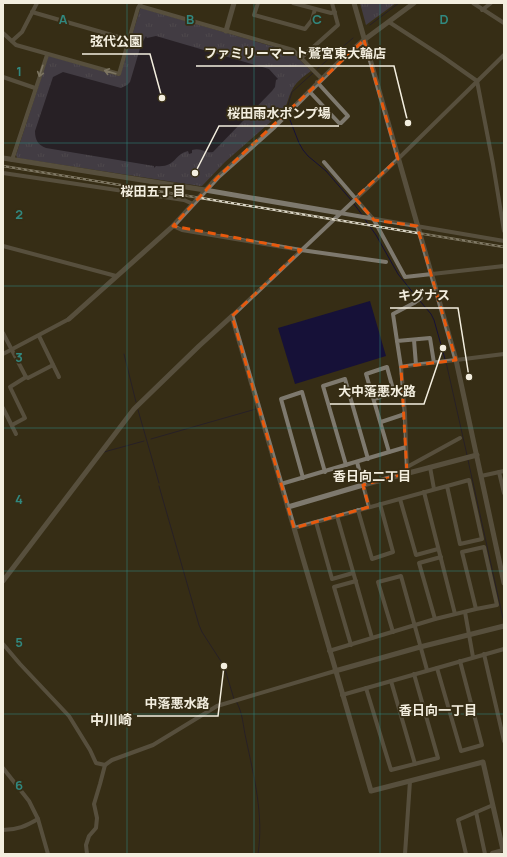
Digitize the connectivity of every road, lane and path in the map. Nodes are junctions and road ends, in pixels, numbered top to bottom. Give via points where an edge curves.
1 (36, 3) edge
2 (234, 3) edge
3 (258, 3) edge
4 (293, 3) edge
5 (332, 3) edge
6 (354, 3) edge
7 (414, 3) edge
8 (473, 3) edge
9 (491, 3) edge
10 (141, 4) edge
11 (316, 9) junction
12 (482, 10) junction
13 (32, 12) junction
14 (335, 12) junction
15 (389, 22) junction
16 (504, 23) edge
17 (226, 31) junction
18 (3, 33) edge
19 (129, 40) junction
20 (364, 40) junction
21 (12, 41) junction
22 (47, 55) junction
23 (504, 56) edge
24 (301, 58) junction
25 (3, 78) edge
26 (321, 78) junction
27 (477, 81) junction
28 (317, 82) junction
29 (35, 88) junction
30 (308, 91) junction
31 (3, 158) edge
32 (398, 159) junction
33 (12, 160) junction
34 (324, 162) dead end
35 (3, 173) edge
36 (205, 190) junction
37 (355, 199) junction
38 (193, 204) junction
39 (340, 213) junction
40 (373, 220) junction
41 (173, 226) junction
42 (417, 226) junction
43 (504, 231) edge
44 (504, 241) edge
45 (3, 246) edge
46 (301, 250) junction
47 (386, 262) dead end
48 (504, 266) edge
49 (432, 275) junction
50 (116, 276) junction
51 (421, 298) dead end
52 (232, 316) junction
53 (69, 319) joint
54 (3, 334) edge
55 (40, 336) junction
56 (414, 340) junction
57 (397, 341) junction
58 (12, 349) junction
59 (3, 354) edge
60 (504, 354) edge
61 (454, 360) junction
62 (434, 363) junction
63 (53, 365) junction
64 (416, 365) junction
65 (400, 367) junction
66 (26, 377) junction
67 (59, 377) dead end
68 (374, 399) junction
69 (3, 408) edge
70 (405, 414) junction
71 (380, 422) junction
72 (12, 426) junction
73 (16, 434) dead end
74 (460, 438) dead end
75 (406, 448) junction
76 (390, 452) junction
77 (477, 455) junction
78 (368, 459) junction
79 (357, 462) junction
80 (346, 465) junction
81 (430, 467) junction
82 (407, 470) junction
83 (325, 472) junction
84 (502, 472) edge
85 (481, 476) junction
86 (303, 478) junction
87 (281, 484) junction
88 (363, 485) junction
89 (447, 486) junction
90 (434, 488) junction
91 (424, 492) junction
92 (504, 494) edge
93 (400, 498) junction
94 (380, 504) junction
95 (288, 507) junction
96 (369, 507) junction
97 (358, 510) junction
98 (337, 516) junction
99 (316, 522) junction
100 (294, 528) junction
101 (438, 549) junction
102 (440, 557) junction
103 (354, 573) junction
104 (356, 580) junction
105 (3, 581) edge
106 (504, 583) edge
107 (476, 609) junction
108 (464, 612) junction
109 (455, 614) junction
110 (435, 619) junction
111 (414, 626) junction
112 (503, 626) edge
113 (393, 632) junction
114 (469, 634) junction
115 (372, 638) junction
116 (3, 644) edge
117 (351, 645) junction
118 (420, 647) junction
119 (504, 649) edge
120 (330, 651) junction
121 (484, 654) junction
122 (473, 657) junction
123 (460, 661) junction
124 (437, 668) junction
125 (427, 670) junction
126 (335, 671) junction
127 (414, 674) junction
128 (391, 681) junction
129 (366, 688) junction
130 (342, 695) junction
131 (504, 740) edge
132 (415, 764) junction
133 (105, 765) junction
134 (3, 768) edge
135 (410, 781) junction
136 (493, 805) junction
137 (476, 812) junction
138 (38, 819) junction
139 (3, 830) edge
140 (501, 830) edge
141 (503, 850) edge
142 (492, 853) edge
143 (48, 854) edge
144 (87, 854) edge
145 (405, 854) edge
146 (466, 854) edge
147 (484, 854) edge

1 - 13 street
2 - 17 street
3 - 11 street via 254,15 305,29
4 - 11 street
5 - 14 street
6 - 20 street
7 - 15 street
8 - 12 street
9 - 12 street
10 - 17 street
10 - 19 street
11 - 14 street
12 - 16 street
13 - 19 street
13 - 21 street via 21,33
14 - 24 street via 338,25
15 - 20 street
15 - 27 street
17 - 24 street via 293,50
18 - 21 street
19 -> 22 street via 119,74
20 - 26 street
20 - 32 street
21 - 22 street via 16,45
22 -> 29 street
23 - 27 street
24 - 26 street
25 - 29 street
26 - 28 street
27 - 32 street
27 - 43 street
28 - 30 street
28 - 30 street via 348,116 339,123
29 - 33 street
30 - 36 street via 273,128
31 - 33 street
32 - 37 street
32 - 42 street
33 - 36 street
34 - 37 street
35 - 38 street via 184,200
36 - 38 street
36 - 39 street
37 - 39 street
37 - 40 street
38 - 41 street
39 - 40 street
39 - 46 street
40 - 42 street
40 - 49 street via 405,277
41 - 46 street via 182,230
41 - 50 street
42 - 44 street
42 - 49 street
45 - 50 street
46 - 47 street
46 - 52 street
48 - 49 street
49 - 61 street
50 - 53 street
51 - 57 street via 393,314
52 - 87 street
52 - 105 street via 134,408
53 - 55 street
54 - 58 street
55 - 58 street
55 - 63 street
56 - 57 street
56 - 62 street via 430,338
56 - 64 street
57 - 65 street
58 - 59 street
58 - 66 street
60 - 61 street
61 - 62 street
61 - 77 street
62 - 64 street
63 - 66 street
63 - 67 street
64 - 65 street
65 - 70 street
66 - 72 street via 10,387 26,418
68 - 68 street via 366,374 387,367 394,392
68 - 71 street
69 - 72 street
70 - 71 street
70 - 75 street
71 - 76 street
72 - 73 street
74 - 82 street
75 - 76 street
75 - 82 street
76 - 78 street
77 - 81 street
77 - 85 street
78 - 79 street
78 - 80 street via 345,379 323,386
79 - 80 street
79 - 88 street
80 - 83 street
81 - 82 street
81 - 90 street
82 - 88 street
83 - 86 street
83 - 86 street via 302,392 281,399
84 - 85 street
84 - 92 street
85 - 106 street
86 - 87 street
87 - 95 street
88 - 95 street
88 - 96 street
89 - 89 street via 469,480 482,539 460,544
89 - 90 street
90 - 91 street
91 - 93 street
91 - 101 street
93 - 94 street
93 - 101 street via 416,555
94 - 96 street
94 - 97 street via 393,552 372,558
95 - 100 street
96 - 97 street
97 - 98 street
98 - 99 street
98 - 103 street
99 - 100 street
99 - 103 street via 332,579
100 - 120 street
101 - 102 street
102 - 109 street
102 - 110 street via 418,563
103 - 104 street
104 - 115 street
104 - 117 street via 334,587
107 - 107 street via 462,552 484,547 497,606
107 - 108 street
108 - 109 street
108 - 114 street
109 - 110 street
110 - 111 street
111 - 113 street
111 - 113 street via 401,576 378,582
111 - 118 street
112 - 114 street
113 - 115 street
114 - 118 street
114 - 122 street
115 - 117 street
116 - 133 street via 69,716 96,763
117 - 120 street
118 - 125 street
118 - 126 street
119 - 121 street
120 - 126 street
121 - 122 street
121 - 131 street
122 - 123 street
123 - 124 street
123 - 124 street via 482,745 461,751
124 - 125 street
125 - 127 street
126 - 130 street
126 - 133 street via 217,706 153,744
127 - 128 street
127 - 132 street via 438,758
128 - 129 street
128 - 132 street
129 - 130 street
129 - 132 street via 391,770
130 - 135 street via 371,791
133 - 144 street via 94,804 96,828 89,836
134 - 138 street via 29,801
135 - 136 street via 483,762
135 - 145 street
136 - 137 street
136 - 140 street
137 - 146 street via 458,820
137 - 147 street
138 - 139 street via 14,830
138 - 143 street
140 - 141 street
141 - 142 street
142 - 147 street

